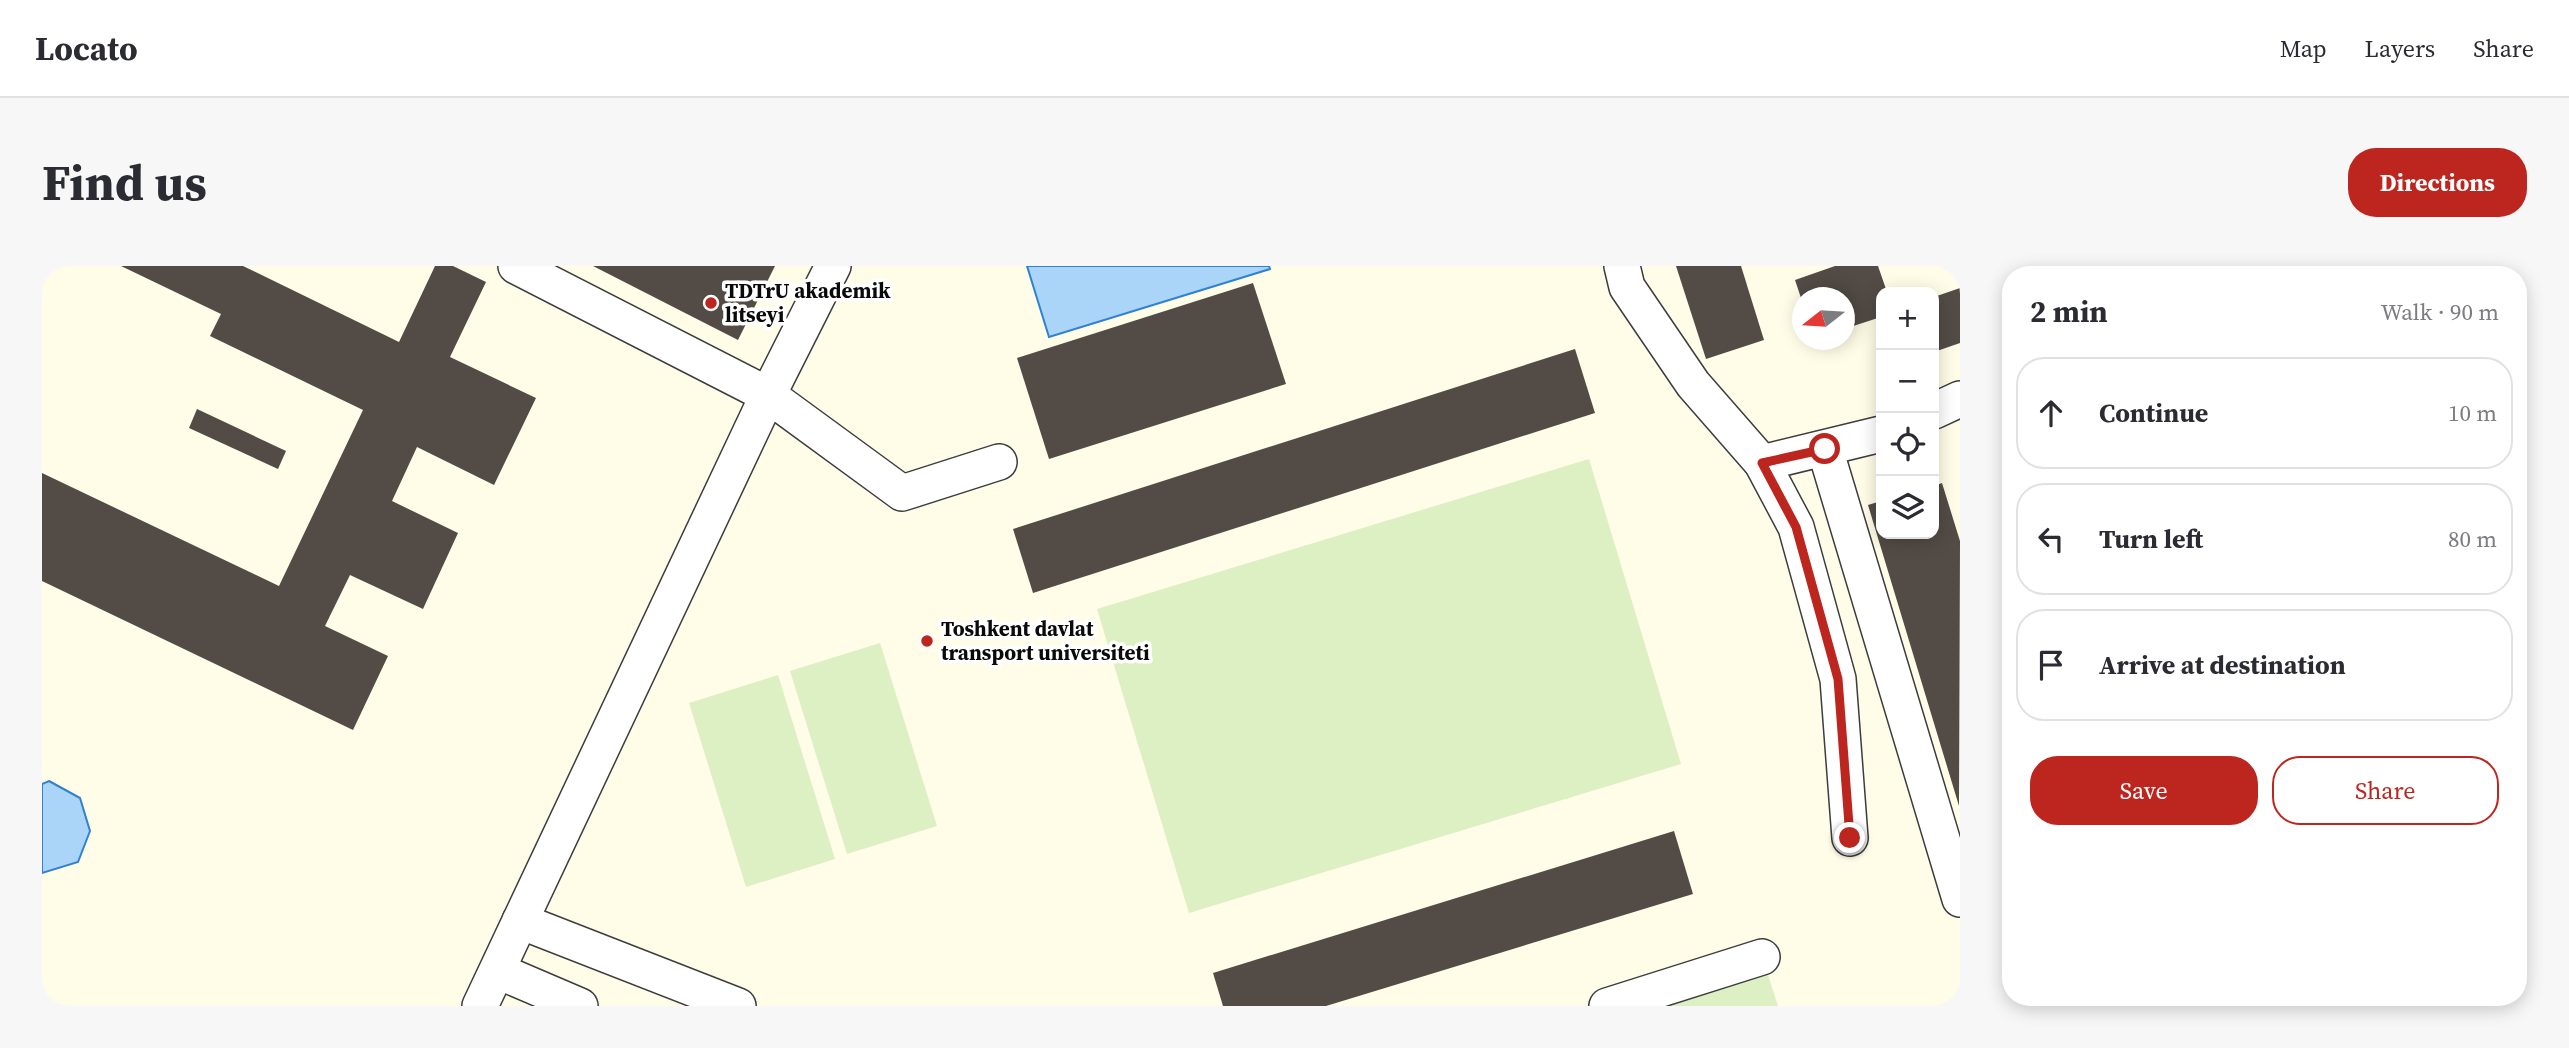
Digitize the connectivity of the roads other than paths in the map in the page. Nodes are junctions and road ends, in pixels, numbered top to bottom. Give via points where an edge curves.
1 (516, 266) edge
2 (833, 266) edge
3 (1622, 266) edge
4 (768, 395) junction
5 (1960, 399) edge
6 (1939, 409) edge
7 (1876, 435) edge
8 (1825, 449) junction
9 (999, 462) dead end
10 (1762, 463) junction
11 (1850, 838) dead end
12 (1960, 899) edge
13 (520, 921) junction
14 (1762, 957) dead end
15 (498, 971) junction
16 (480, 1006) edge
17 (580, 1006) edge
18 (738, 1006) edge
19 (1607, 1006) edge

1 - 4 street
2 - 4 street
3 - 10 street via 1627,287 1693,384
4 - 9 street via 902,493
4 - 13 street
5 - 6 street
7 - 8 street
8 - 10 street
8 - 12 street
10 - 11 street via 1796,527 1838,679
13 - 15 street
13 - 18 street
14 - 19 street
15 - 16 street
15 - 17 street

